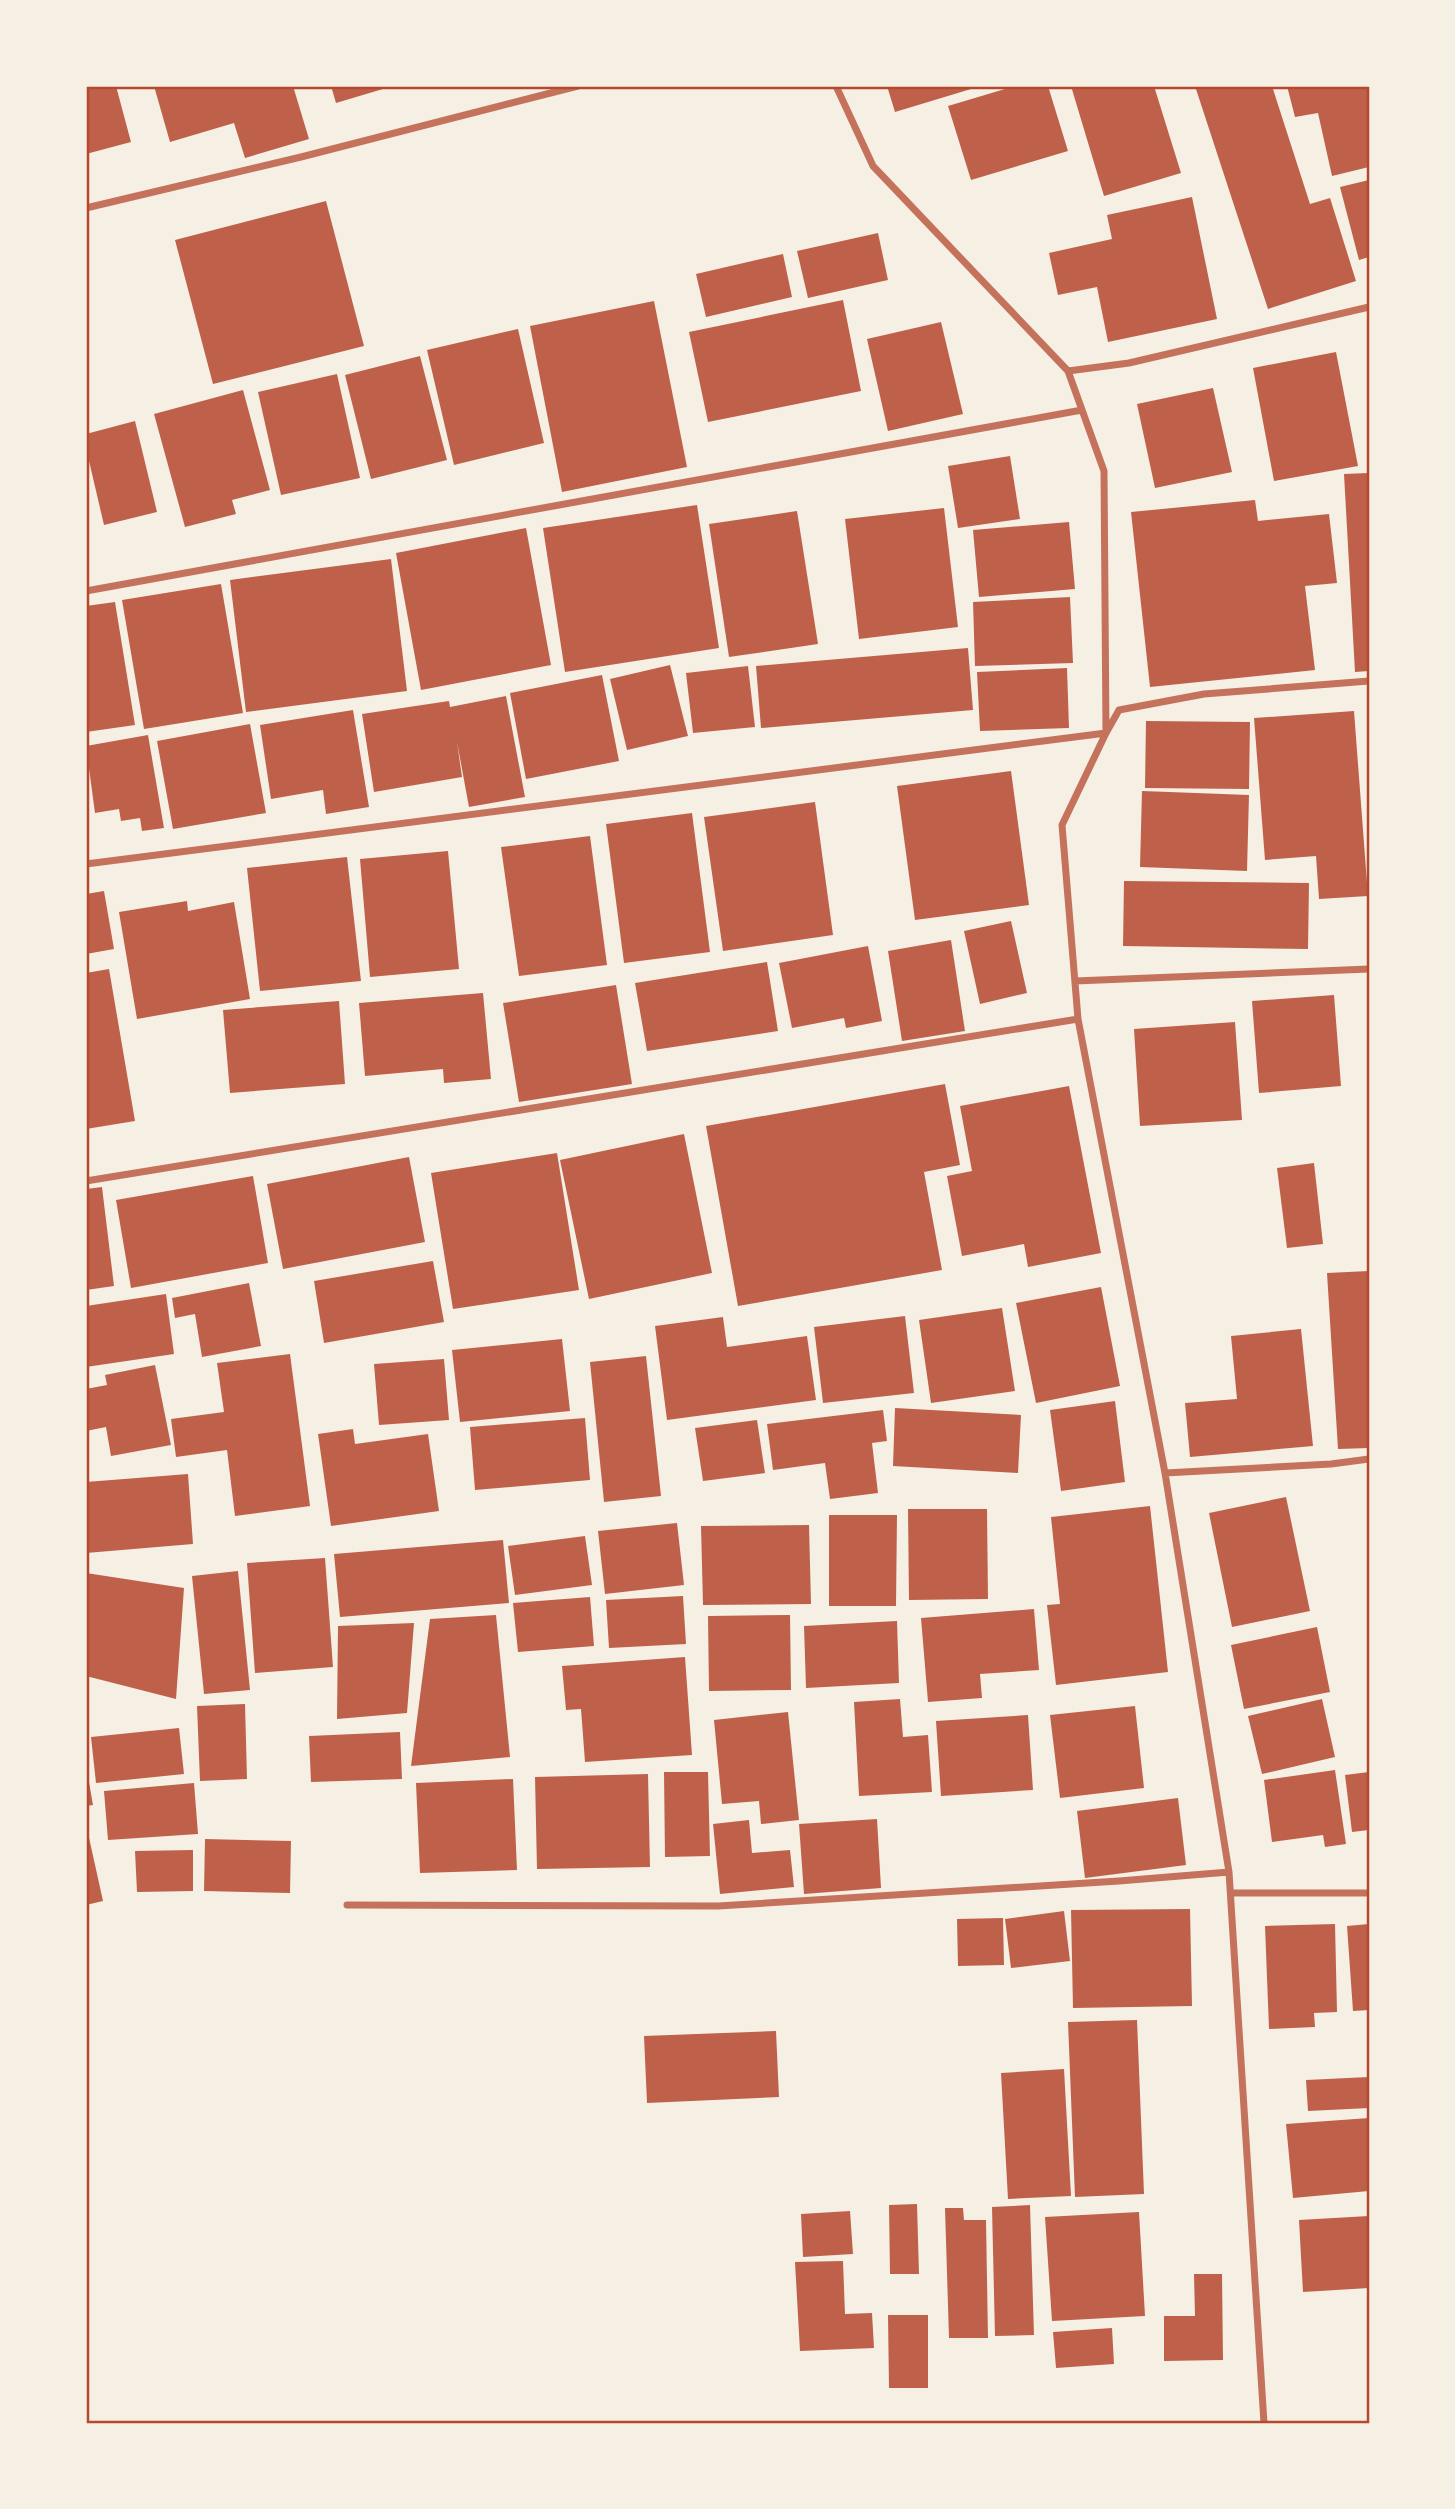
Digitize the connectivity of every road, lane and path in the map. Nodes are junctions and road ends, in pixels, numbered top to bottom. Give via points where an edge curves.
1 (578, 86) edge
2 (836, 86) edge
3 (86, 208) edge
4 (1369, 307) edge
5 (1068, 371) junction
6 (1082, 410) junction
7 (86, 591) edge
8 (1369, 681) edge
9 (1106, 733) junction
10 (86, 864) edge
11 (1369, 970) edge
12 (1074, 981) junction
13 (1078, 1019) junction
14 (86, 1181) edge
15 (1369, 1459) edge
16 (1165, 1474) junction
17 (1228, 1872) junction
18 (1231, 1893) junction
19 (1369, 1893) edge
20 (347, 1905) dead end
21 (1264, 2423) edge

1 - 3 street
2 - 5 street via 873,166
4 - 5 street via 1129,363
5 - 6 street
6 - 7 street
6 - 9 street via 1104,471
8 - 9 street via 1204,694 1119,710
9 - 10 street
9 - 12 street via 1062,825
11 - 12 street
12 - 13 street
13 - 14 street
13 - 16 street
15 - 16 street
16 - 17 street
17 - 18 street
17 - 20 street via 718,1906
18 - 19 street
18 - 21 street

